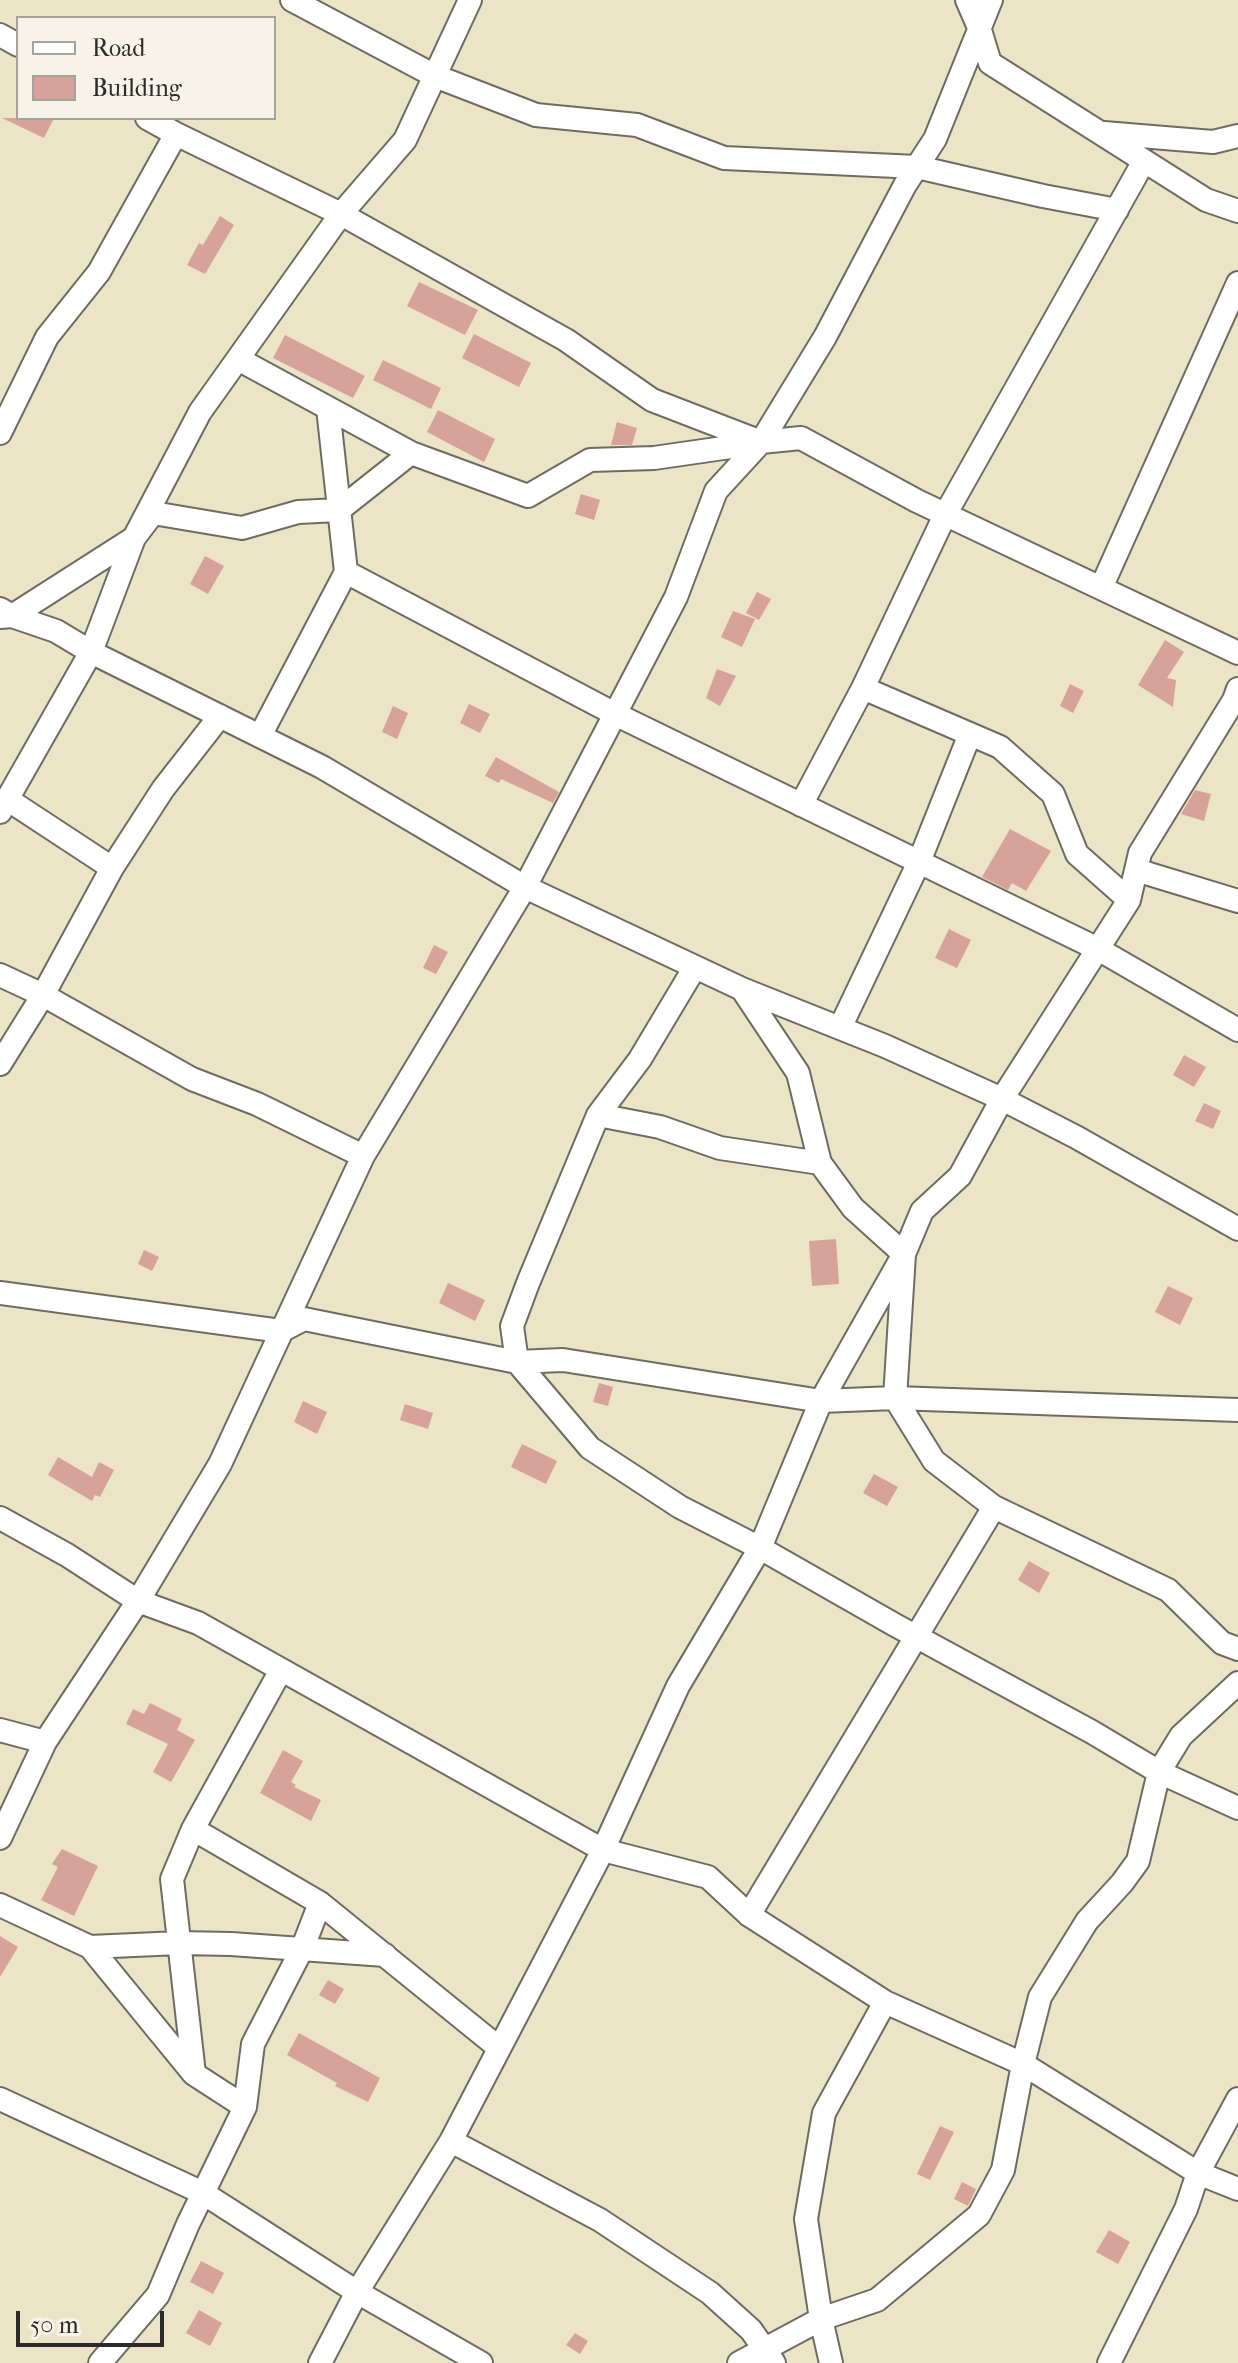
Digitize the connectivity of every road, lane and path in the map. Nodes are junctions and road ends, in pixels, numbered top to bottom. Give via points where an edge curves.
1 (292, 0) edge
2 (470, 0) edge
3 (967, 0) edge
4 (991, 0) edge
5 (980, 30) junction
6 (435, 76) junction
7 (151, 120) edge
8 (1101, 133) junction
9 (176, 134) junction
10 (1238, 136) edge
11 (1144, 161) junction
12 (917, 167) junction
13 (1117, 210) junction
14 (1238, 211) edge
15 (341, 214) junction
16 (1238, 283) edge
17 (238, 359) junction
18 (328, 408) junction
19 (0, 433) edge
20 (761, 442) junction
21 (411, 453) junction
22 (339, 510) junction
23 (945, 515) junction
24 (134, 538) junction
25 (346, 572) junction
26 (1101, 588) junction
27 (4, 614) edge
28 (91, 652) junction
29 (1238, 653) edge
30 (863, 688) junction
31 (1238, 689) edge
32 (615, 714) junction
33 (220, 716) junction
34 (970, 734) junction
35 (260, 736) junction
36 (801, 805) junction
37 (4, 806) edge
38 (919, 862) junction
39 (112, 868) junction
40 (1136, 870) junction
41 (525, 887) junction
42 (1129, 900) junction
43 (1238, 901) edge
44 (1098, 949) junction
45 (695, 967) junction
46 (0, 975) edge
47 (742, 989) junction
48 (43, 995) junction
49 (840, 1028) junction
50 (1238, 1030) edge
51 (0, 1064) edge
52 (1002, 1099) junction
53 (598, 1115) junction
54 (363, 1156) junction
55 (820, 1163) junction
56 (1238, 1229) edge
57 (904, 1254) junction
58 (0, 1293) edge
59 (281, 1331) junction
60 (517, 1362) junction
61 (895, 1398) junction
62 (821, 1401) junction
63 (1237, 1408) edge
64 (994, 1507) junction
65 (0, 1518) edge
66 (760, 1548) junction
67 (138, 1601) junction
68 (916, 1637) junction
69 (1238, 1649) edge
70 (281, 1670) junction
71 (1238, 1683) edge
72 (0, 1730) edge
73 (45, 1742) junction
74 (1159, 1772) junction
75 (1238, 1808) edge
76 (193, 1829) junction
77 (0, 1838) edge
78 (603, 1850) junction
79 (320, 1903) junction
80 (0, 1905) edge
81 (749, 1915) junction
82 (179, 1943) junction
83 (90, 1947) junction
84 (303, 1947) junction
85 (385, 1955) junction
86 (885, 2002) junction
87 (499, 2048) junction
88 (1023, 2064) junction
89 (194, 2074) junction
90 (0, 2099) edge
91 (1238, 2099) edge
92 (245, 2107) junction
93 (451, 2141) junction
94 (1198, 2173) junction
95 (1238, 2189) edge
96 (203, 2193) junction
97 (357, 2292) junction
98 (821, 2319) junction
99 (769, 2356) edge
100 (100, 2363) edge
101 (320, 2363) edge
102 (481, 2363) edge
103 (739, 2363) edge
104 (831, 2363) edge
105 (1109, 2363) edge

1 - 6 street
2 - 6 street
3 - 5 street
4 - 5 street
5 - 8 street via 990,63
5 - 12 street via 935,139
6 - 12 street via 536,115 637,125 724,158
6 - 15 street via 405,140
7 - 9 street
8 - 10 street via 1213,142
8 - 11 street
9 - 15 street
9 - 19 street via 99,272 47,337
11 - 13 street
11 - 14 street via 1206,200
12 - 13 street
12 - 20 street
13 - 23 street
15 - 17 street
15 - 20 street via 566,340 652,400
16 - 26 street
17 - 18 street
17 - 24 street via 200,412
18 - 21 street
18 - 22 street
20 - 21 street via 654,458 590,460 528,496
20 - 23 street via 801,438
20 - 32 street via 716,491 676,597
21 - 22 street
22 - 24 street via 298,512 242,528 153,513
22 - 25 street
23 - 26 street
23 - 30 street
24 - 27 street
24 - 28 street
25 - 32 street
25 - 35 street
26 - 29 street
27 - 28 street via 56,631
28 - 33 street
28 - 37 street
30 - 34 street
30 - 36 street
31 - 40 street via 1140,853
32 - 36 street
32 - 41 street
33 - 35 street
33 - 39 street via 163,789
34 - 38 street
34 - 42 street via 1000,747 1053,794 1077,854
35 - 41 street
36 - 38 street
37 - 39 street
38 - 44 street
38 - 49 street
39 - 48 street
40 - 42 street
40 - 43 street
41 - 45 street
41 - 54 street
42 - 44 street
44 - 50 street
44 - 52 street
45 - 47 street
45 - 53 street via 640,1059
46 - 48 street
47 - 49 street
47 - 55 street via 798,1073
48 - 51 street
48 - 54 street via 192,1079
49 - 52 street
52 - 56 street
52 - 57 street via 960,1176 922,1211
53 - 55 street via 660,1127 720,1148
53 - 60 street via 512,1326
54 - 59 street
55 - 57 street via 853,1208
57 - 61 street
57 - 62 street
58 - 59 street
59 - 60 street via 304,1319
59 - 67 street via 220,1464
60 - 62 street via 563,1360
60 - 66 street via 590,1448 680,1507
61 - 62 street
61 - 63 street
61 - 64 street via 934,1461
62 - 66 street
64 - 68 street
64 - 69 street via 1168,1590 1222,1643
65 - 67 street
66 - 68 street
66 - 78 street via 678,1686
67 - 70 street via 198,1623
67 - 73 street
68 - 74 street
68 - 81 street
70 - 76 street
70 - 78 street
71 - 74 street via 1181,1736
72 - 73 street
73 - 77 street
74 - 75 street
74 - 88 street via 1138,1861 1087,1921 1040,1997
76 - 79 street
76 - 82 street via 172,1879
78 - 81 street via 708,1877
78 - 87 street
79 - 84 street
79 - 85 street
80 - 83 street
81 - 86 street
82 - 83 street
82 - 84 street
82 - 89 street
83 - 89 street
84 - 85 street
84 - 92 street via 253,2044
85 - 87 street
86 - 88 street
86 - 98 street via 824,2113 806,2219
87 - 93 street
88 - 94 street
88 - 98 street via 1003,2170 979,2215 877,2300
89 - 92 street
90 - 96 street
91 - 94 street
92 - 96 street
93 - 97 street
93 - 99 street via 600,2220 710,2293 751,2330
94 - 95 street
94 - 105 street via 1186,2209
96 - 97 street
96 - 100 street via 158,2295
97 - 101 street
97 - 102 street
98 - 99 street
98 - 104 street
99 - 103 street

